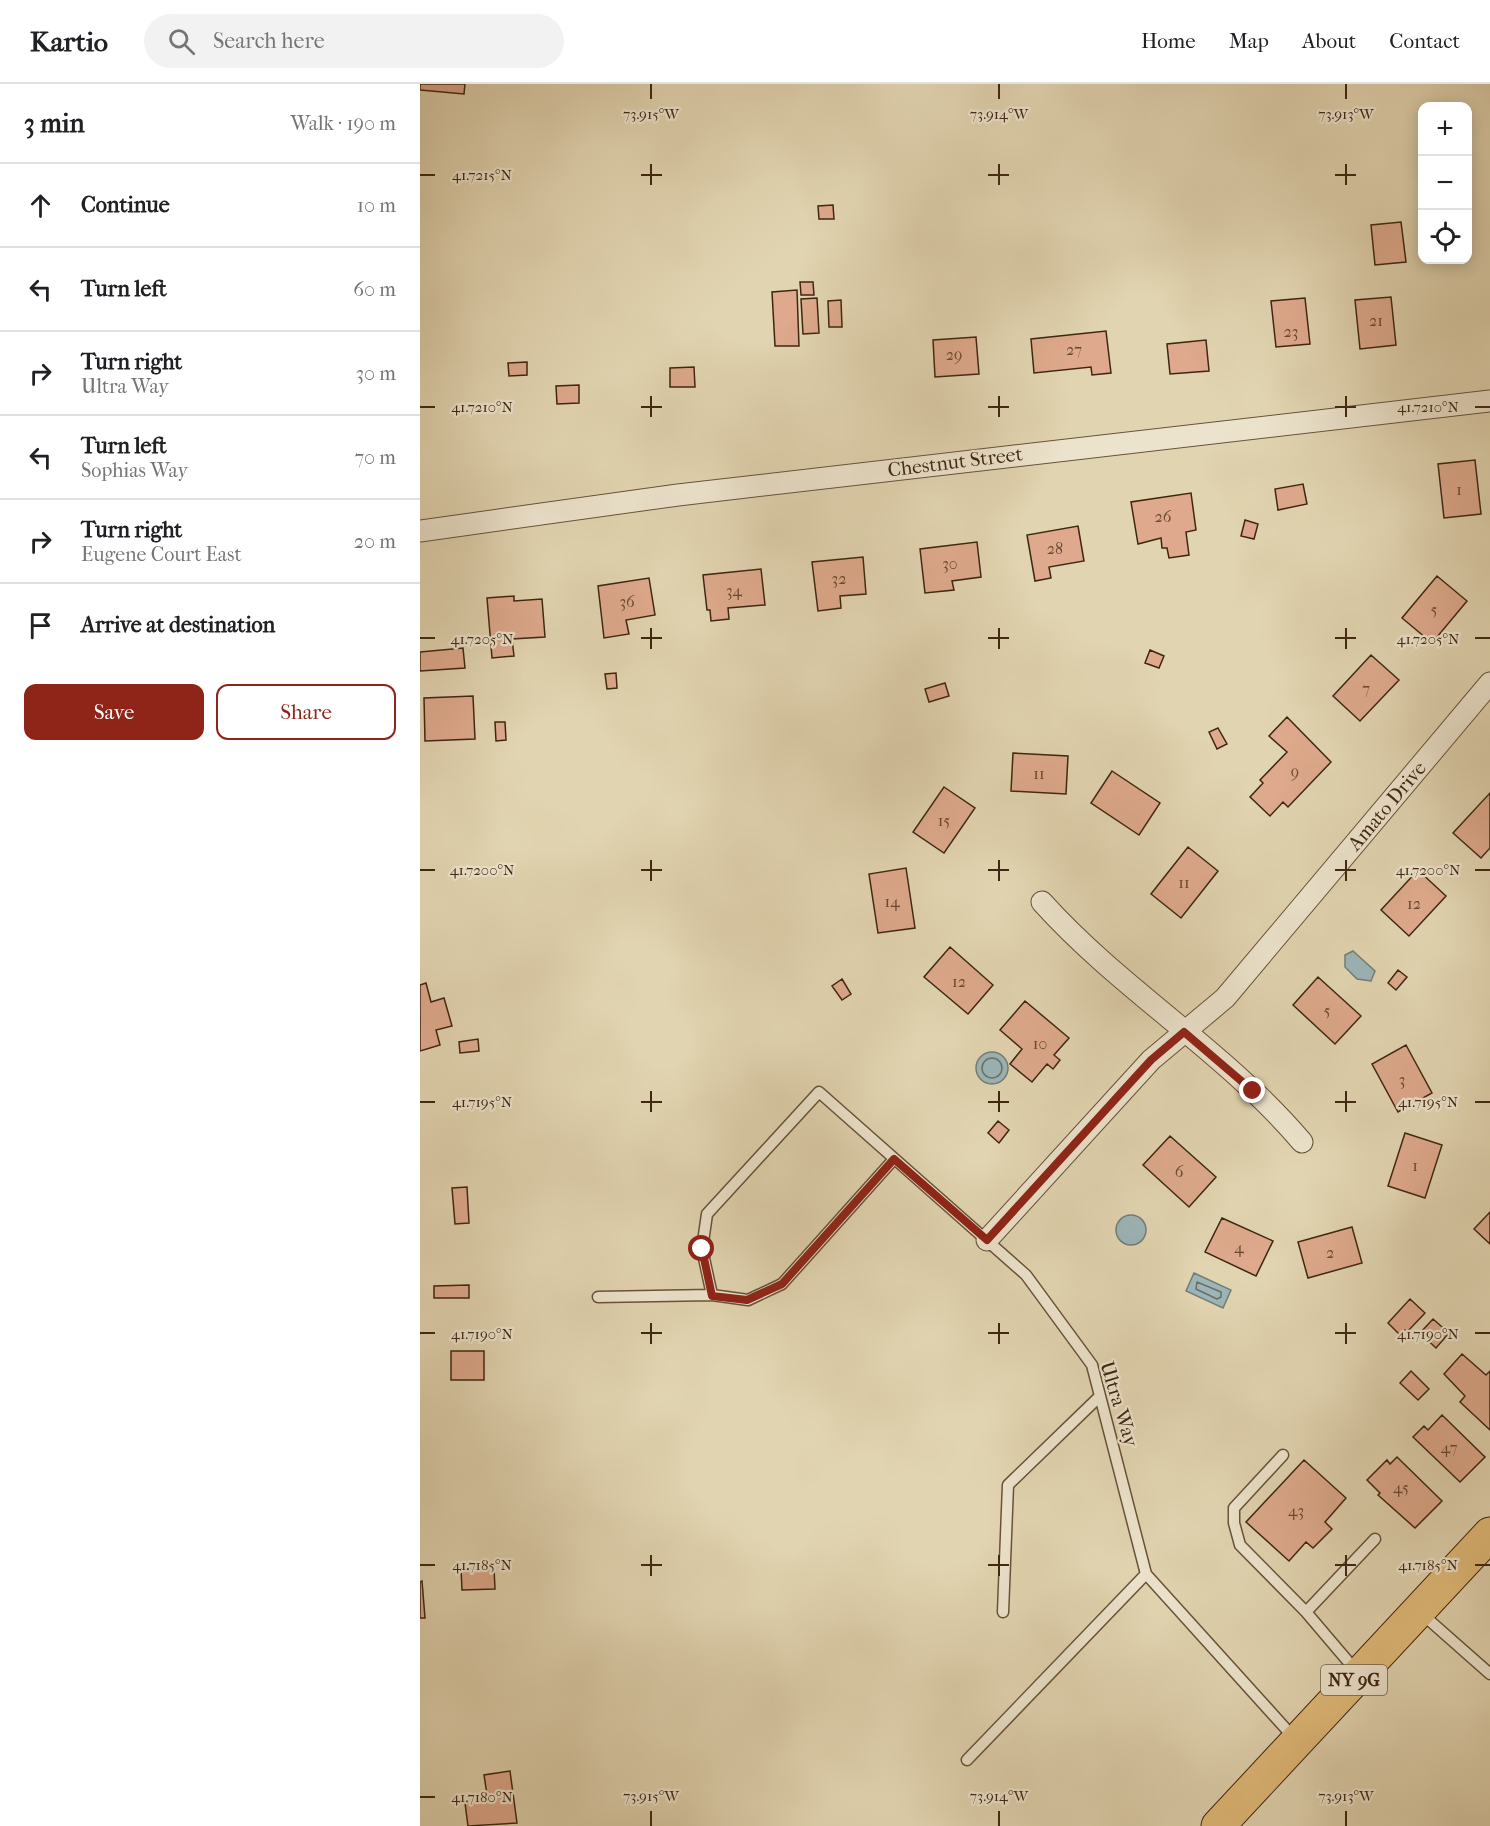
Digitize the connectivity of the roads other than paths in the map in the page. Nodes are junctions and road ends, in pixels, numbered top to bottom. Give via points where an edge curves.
1 (1490, 401) edge
2 (420, 531) edge
3 (1490, 683) edge
4 (1042, 902) dead end
5 (1184, 1032) junction
6 (1302, 1142) dead end
7 (894, 1159) junction
8 (987, 1240) junction
9 (712, 1296) junction
10 (598, 1297) dead end
11 (1100, 1396) junction
12 (1283, 1455) dead end
13 (1490, 1534) edge
14 (1374, 1539) dead end
15 (1146, 1574) junction
16 (1003, 1611) dead end
17 (1419, 1611) junction
18 (1306, 1612) junction
19 (1359, 1674) junction
20 (1490, 1674) edge
21 (1297, 1741) junction
22 (967, 1760) dead end
23 (1218, 1826) edge

1 - 2 street, Chestnut Street via 699,492
3 - 5 street, Amato Drive via 1225,998
4 - 5 street via 1096,957
5 - 6 street via 1253,1091
5 - 8 street, Amato Drive via 1151,1060
7 - 8 lane, Ultra Way
7 - 9 lane via 782,1284 747,1300
7 - 9 lane, Ultra Way via 819,1092 707,1214 702,1249
8 - 11 lane, Ultra Way via 1026,1275 1092,1365
9 - 10 lane
11 - 15 lane, Ultra Way
11 - 16 lane via 1008,1485
12 - 18 lane via 1234,1508 1234,1523 1240,1545
13 - 17 main road, NY 9G
14 - 18 lane
15 - 21 lane, Ultra Way
15 - 22 lane
17 - 19 main road, NY 9G
17 - 20 lane
18 - 19 lane
19 - 21 main road, NY 9G
21 - 23 main road, NY 9G

